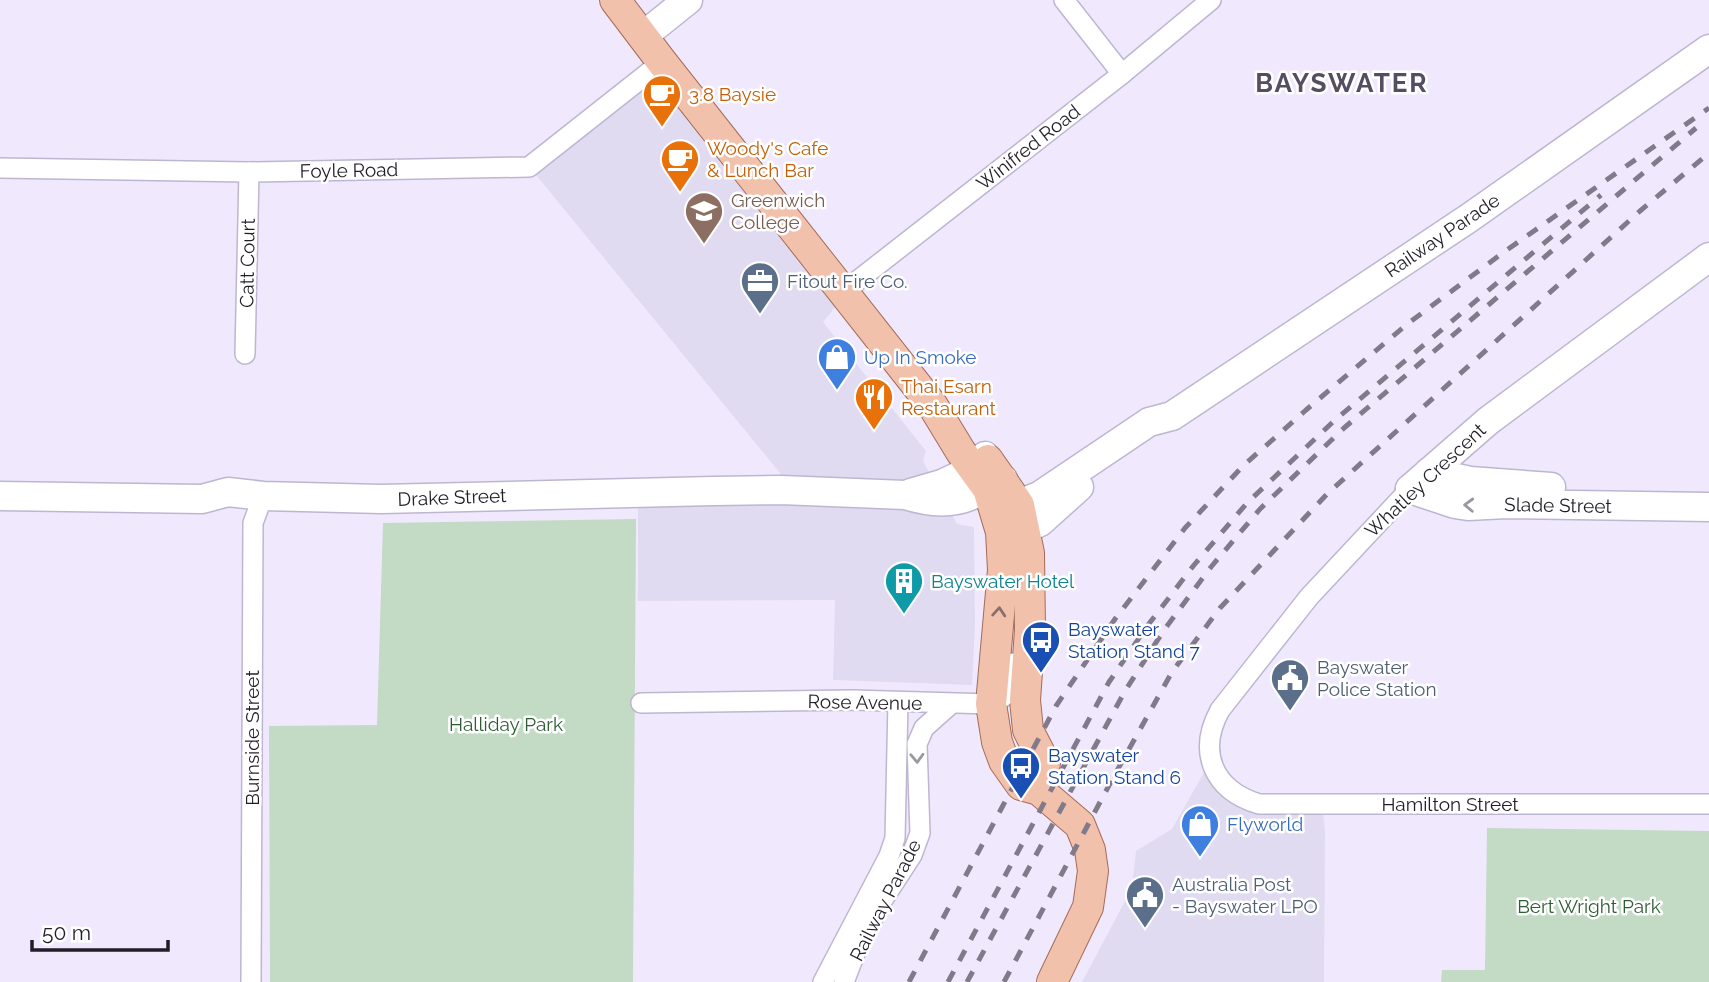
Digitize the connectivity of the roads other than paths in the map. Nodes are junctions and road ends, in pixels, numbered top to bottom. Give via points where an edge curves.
1 (615, 0) edge
2 (688, 0) edge
3 (1063, 0) edge
4 (1211, 0) edge
5 (643, 36) junction
6 (1709, 49) edge
7 (662, 62) junction
8 (1122, 74) junction
9 (0, 168) edge
10 (249, 172) junction
11 (1709, 257) edge
12 (844, 292) junction
13 (245, 354) dead end
14 (1419, 481) junction
15 (1709, 493) edge
16 (0, 496) edge
17 (263, 496) junction
18 (999, 496) junction
19 (1709, 507) edge
20 (1030, 623) junction
21 (898, 702) junction
22 (641, 703) dead end
23 (951, 704) junction
24 (991, 704) junction
25 (1211, 760) joint
26 (1039, 790) junction
27 (1709, 804) edge
28 (251, 982) edge
29 (823, 982) edge
30 (844, 982) edge
31 (1052, 982) edge

1 - 5 main road
2 - 5 street
3 - 8 street
4 - 8 street, Winifred Road
5 - 7 main road
6 - 18 street, Railway Parade via 1469,218 1172,416 1159,434 1087,480 1040,522
7 - 10 street, Foyle Road via 529,167
7 - 12 main road
8 - 12 street, Winifred Road
9 - 10 street, Foyle Road
10 - 13 street, Catt Court
11 - 14 street, Whatley Crescent via 1488,421
12 - 18 main road
14 - 15 street, Slade Street
19 -> 14 street, Slade Street via 1468,506 1455,504
14 - 25 street, Whatley Crescent via 1309,597 1220,710 1209,736
16 - 17 street, Drake Street via 202,499 228,492
17 - 18 street, Drake Street via 381,499 767,490 905,495 940,502
17 - 28 street, Burnside Street via 253,523
18 - 20 main road via 1029,553
24 -> 18 main road via 1003,570
20 - 24 street via 1016,635 1012,686 1006,697
20 - 26 main road via 1025,701 1028,730 1045,763
21 - 22 street, Rose Avenue
21 - 23 street, Rose Avenue
21 - 29 street, Railway Parade via 895,838
23 - 24 street, Rose Avenue
23 -> 30 street, Railway Parade via 924,729 916,744 920,834 858,946
24 - 26 main road via 1004,761 1021,785
25 - 27 street, Hamilton Street via 1225,786 1242,799 1259,804
26 - 31 main road via 1080,825 1093,871 1088,906

